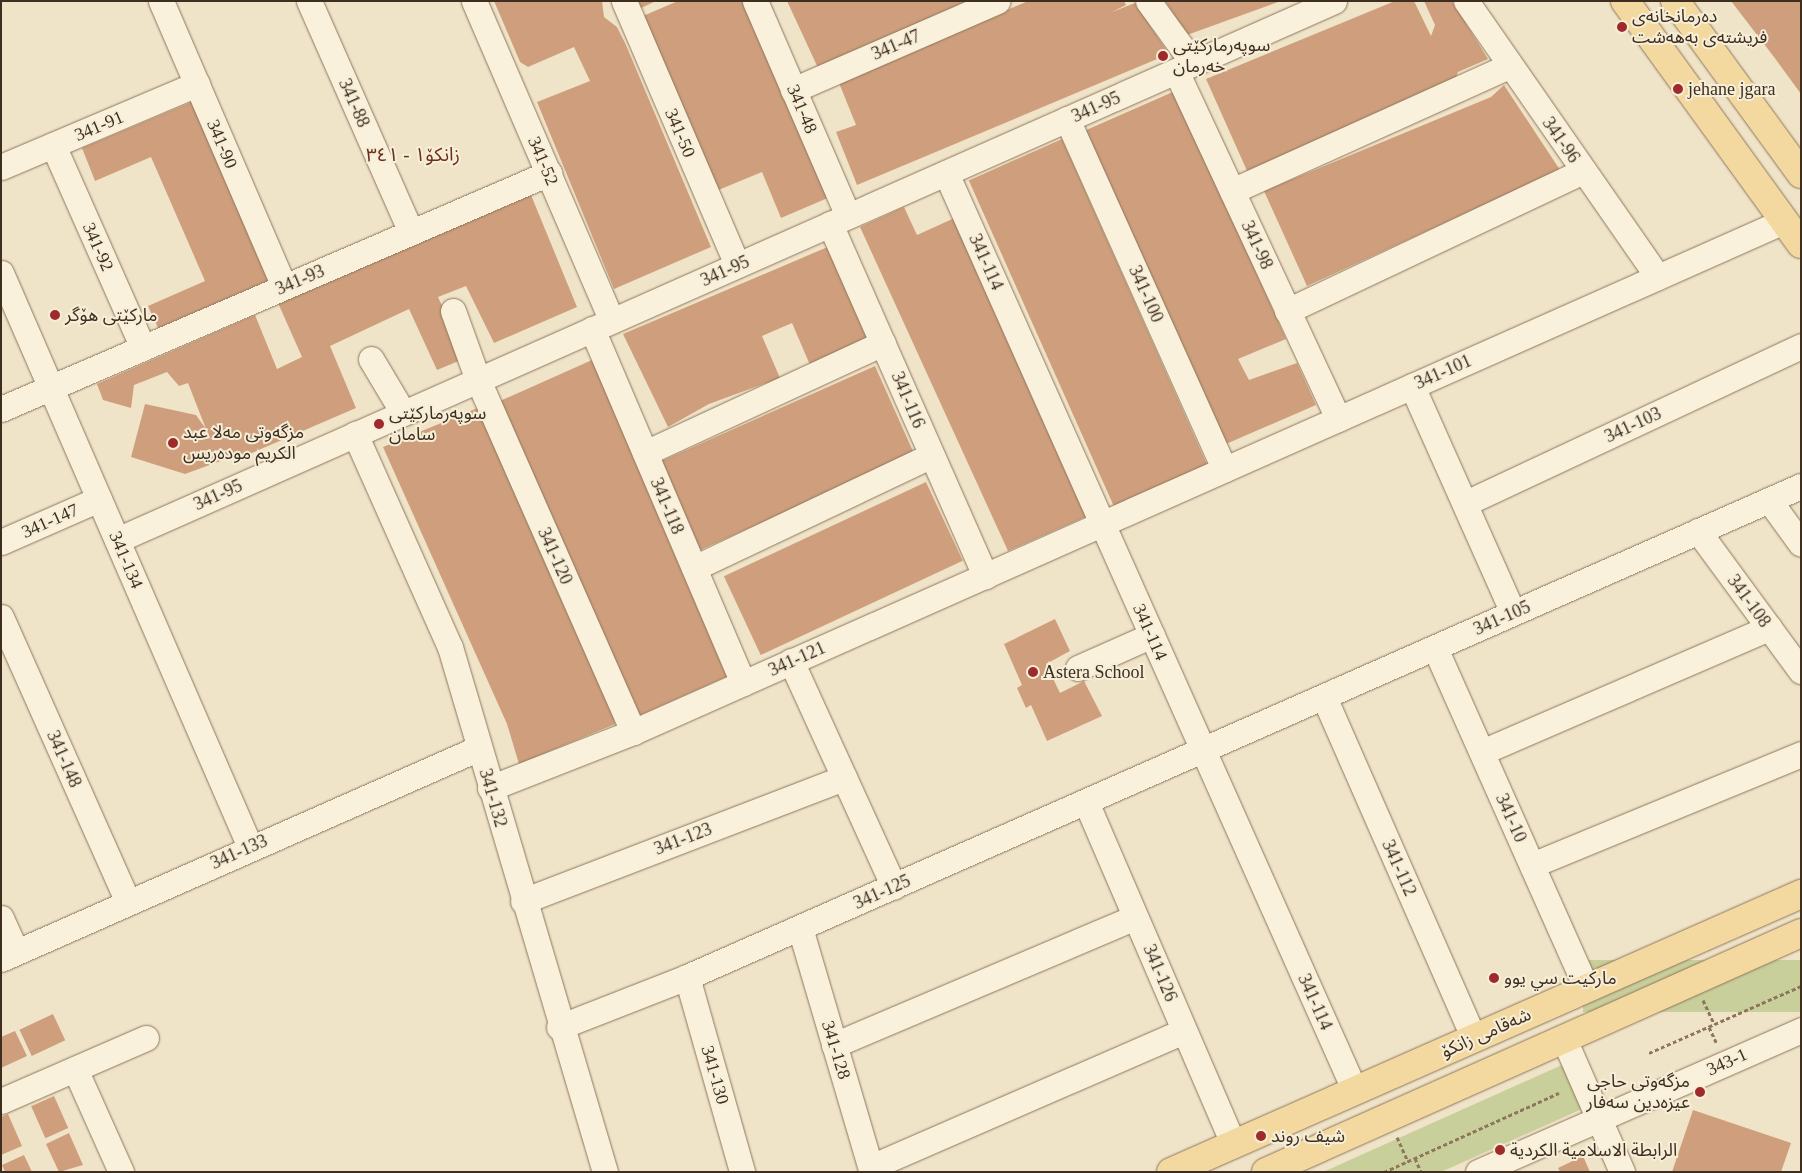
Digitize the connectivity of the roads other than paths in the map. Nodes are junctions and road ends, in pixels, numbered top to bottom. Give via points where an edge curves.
1 (161, 1) edge
2 (309, 1) edge
3 (474, 1) edge
4 (624, 1) edge
5 (755, 1) edge
6 (998, 1) edge
7 (1148, 1) edge
8 (1334, 1) edge
9 (1466, 1) edge
10 (1624, 1) edge
11 (1682, 4) edge
12 (1306, 7) edge
13 (1509, 66) junction
14 (1185, 67) junction
15 (197, 84) junction
16 (793, 90) junction
17 (1749, 102) junction
18 (1067, 119) junction
19 (1716, 127) junction
20 (53, 145) junction
21 (1, 167) edge
22 (1583, 171) junction
23 (548, 173) junction
24 (946, 173) junction
25 (1801, 174) edge
26 (1232, 191) junction
27 (839, 220) junction
28 (1784, 221) junction
29 (410, 232) junction
30 (1801, 244) edge
31 (737, 265) junction
32 (2, 276) edge
33 (1658, 277) junction
34 (284, 287) junction
35 (453, 311) dead end
36 (1287, 311) junction
37 (602, 325) junction
38 (883, 343) junction
39 (1801, 346) edge
40 (143, 348) junction
41 (371, 359) dead end
42 (478, 380) junction
43 (1412, 386) junction
44 (51, 388) junction
45 (1, 409) edge
46 (402, 411) junction
47 (1338, 419) junction
48 (355, 434) junction
49 (645, 453) junction
50 (932, 455) junction
51 (1224, 469) junction
52 (1801, 486) edge
53 (99, 499) junction
54 (1769, 500) junction
55 (1466, 503) junction
56 (1102, 524) junction
57 (1698, 531) junction
58 (117, 540) junction
59 (1, 542) edge
60 (1801, 544) edge
61 (694, 568) junction
62 (985, 576) junction
63 (1513, 613) junction
64 (1, 617) edge
65 (1768, 628) junction
66 (1152, 635) junction
67 (1436, 648) junction
68 (791, 662) junction
69 (1078, 668) dead end
70 (1801, 671) edge
71 (743, 683) junction
72 (1324, 698) junction
73 (633, 732) junction
74 (479, 748) junction
75 (1203, 751) junction
76 (1482, 752) junction
77 (1801, 754) edge
78 (844, 778) junction
79 (490, 788) junction
80 (1086, 802) junction
81 (250, 846) junction
82 (1532, 865) junction
83 (894, 887) junction
84 (1801, 894) edge
85 (522, 901) junction
86 (128, 902) junction
87 (1135, 917) junction
88 (1, 918) edge
89 (800, 928) junction
90 (1801, 934) edge
91 (9, 956) edge
92 (687, 978) junction
93 (1587, 989) junction
94 (559, 1027) junction
95 (1801, 1030) edge
96 (1184, 1031) junction
97 (146, 1038) dead end
98 (1474, 1039) junction
99 (1564, 1039) junction
100 (834, 1045) junction
101 (75, 1069) junction
102 (1355, 1091) junction
103 (1, 1101) edge
104 (1599, 1119) junction
105 (1233, 1144) junction
106 (871, 1170) edge
107 (121, 1172) edge
108 (605, 1172) edge
109 (742, 1172) edge
110 (1171, 1172) edge
111 (1266, 1172) edge
112 (1478, 1172) edge
113 (1622, 1172) edge

1 - 15 street, 341-90
2 - 29 street, 341-88
3 - 23 street, 341-52
4 - 31 street, 341-50
5 - 16 street, 341-48
6 - 16 street, 341-47
7 - 14 street, 341-98
8 - 12 street, 341-95
9 - 13 street, 341-96
10 - 19 main road
11 - 17 main road
12 - 14 street, 341-95
13 - 22 street, 341-96
13 - 26 street
14 - 18 street, 341-95
14 - 26 street, 341-98
15 - 20 street, 341-91
15 - 34 street, 341-90
16 - 27 street, 341-48
17 - 19 main road
17 - 25 main road
18 - 24 street, 341-95
18 - 51 street, 341-100
19 - 28 main road
20 - 21 street, 341-91
20 - 40 street, 341-92
22 - 33 street, 341-96
22 - 36 street
23 - 29 street, 341-93
23 - 37 street, 341-52
24 - 27 street, 341-95
24 - 56 street, 341-114
26 - 36 street, 341-98
27 - 31 street, 341-95
27 - 38 street, 341-116
28 - 30 main road
28 - 33 street, 341-101
29 - 34 street, 341-93
31 - 37 street, 341-95
32 - 44 street, 341-134
33 - 43 street, 341-101
34 - 40 street, 341-93
35 - 42 street, 341-120
36 - 47 street, 341-98
37 - 42 street, 341-95
37 - 49 street, 341-118
38 - 49 street
38 - 50 street, 341-116
39 - 55 street, 341-103
40 - 44 street, 341-93
41 - 46 street
42 - 46 street, 341-95
42 - 73 street, 341-120
43 - 47 street, 341-101
43 - 55 street
44 - 45 street, 341-93
44 - 53 street, 341-134
46 - 48 street, 341-95
47 - 51 street, 341-101
48 - 58 street, 341-95
48 - 74 street, 341-132 via 450,647
49 - 61 street, 341-118
50 - 61 street
50 - 62 street, 341-116
51 - 56 street, 341-101
52 - 54 street, 341-105
53 - 58 street, 341-134
53 - 59 street, 341-147
54 - 57 street, 341-105
54 - 60 street
55 - 63 street
56 - 62 street, 341-121
56 - 66 street, 341-114
57 - 63 street, 341-105
57 - 65 street, 341-108
58 - 81 street, 341-134
61 - 71 street, 341-118
62 - 68 street, 341-121
63 - 67 street, 341-105
64 - 86 street, 341-148
65 - 70 street, 341-108
65 - 76 street
66 - 69 street
66 - 75 street, 341-114
67 - 72 street, 341-105
67 - 76 street, 341-10
68 - 71 street, 341-121
68 - 78 street
71 - 73 street, 341-121
72 - 75 street, 341-105
72 - 98 street, 341-112
73 - 79 street, 341-121
74 - 79 street, 341-132
74 - 81 street, 341-133
75 - 80 street, 341-125
75 - 102 street, 341-114
76 - 82 street, 341-10
77 - 82 street
78 - 83 street
78 - 85 street, 341-123
79 - 85 street, 341-132
80 - 83 street, 341-125
80 - 87 street, 341-126
81 - 86 street, 341-133
82 - 93 street, 341-10
83 - 89 street, 341-125
84 - 93 main road, شەقامی زانکۆ
85 - 94 street, 341-132
86 - 91 street, 341-133
87 - 96 street, 341-126
87 - 100 street
88 - 91 street
89 - 92 street, 341-125
89 - 100 street, 341-128
90 - 99 main road
92 - 94 street, 341-125
92 - 109 street, 341-130
93 - 98 main road, شەقامی زانکۆ
94 - 108 street, 341-132
95 - 104 street, 343-1
96 - 105 street, 341-126
96 - 106 street
97 - 101 street
98 - 102 main road, شەقامی زانکۆ
99 - 104 street
99 - 111 main road
100 - 106 street, 341-128
101 - 103 street
101 - 107 street
102 - 105 main road, شەقامی زانکۆ
104 - 112 street, 343-1
104 - 113 street
105 - 110 main road, شەقامی زانکۆ

